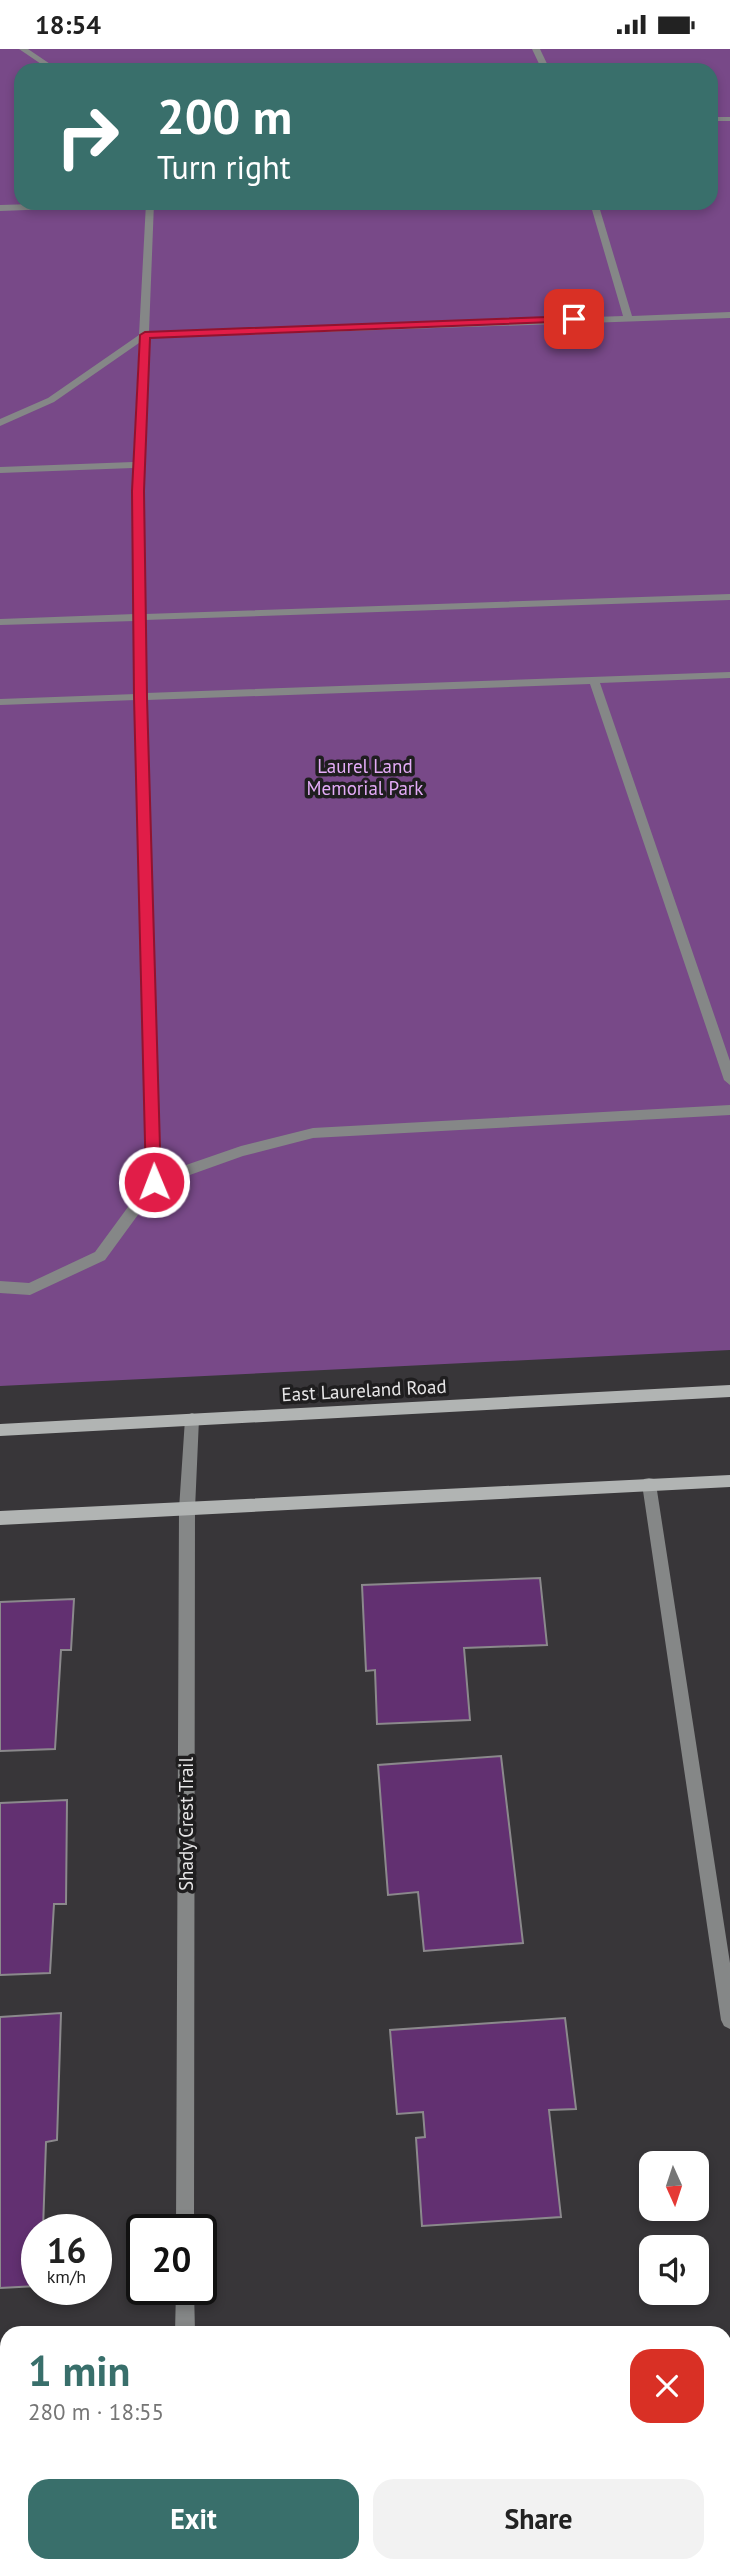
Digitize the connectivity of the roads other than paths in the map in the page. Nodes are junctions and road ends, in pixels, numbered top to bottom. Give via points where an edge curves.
1 (23, 49) edge
2 (44, 63) edge
3 (149, 210) edge
4 (596, 210) edge
5 (730, 315) edge
6 (628, 317) junction
7 (145, 335) junction
8 (0, 423) edge
9 (138, 465) junction
10 (0, 470) edge
11 (730, 597) edge
12 (139, 616) junction
13 (0, 622) edge
14 (730, 675) edge
15 (594, 680) junction
16 (141, 697) junction
17 (0, 702) edge
18 (730, 1080) edge
19 (730, 1110) edge
20 (154, 1182) junction
21 (0, 1287) edge
22 (730, 1391) edge
23 (192, 1419) junction
24 (0, 1430) edge
25 (730, 1481) edge
26 (649, 1484) junction
27 (187, 1510) junction
28 (0, 1518) edge
29 (730, 2020) edge
30 (186, 2214) edge
31 (185, 2305) edge
32 (185, 2326) edge

1 - 2 street
3 - 7 street
4 - 6 street
5 - 6 street
6 - 7 street
7 - 8 street via 51,401
7 - 9 street
9 - 10 street
9 - 12 street
11 - 12 street
12 - 13 street
12 - 16 street
14 - 15 street
15 - 16 street
15 - 18 street
16 - 17 street
16 - 20 street
19 - 20 street via 313,1133 241,1151
20 - 21 street via 100,1256 30,1289
22 - 23 main road, East Laureland Road
23 - 24 main road, East Laureland Road
23 - 27 street, Shady Crest Trail
25 - 26 main road
26 - 27 main road
26 - 29 street
27 - 28 main road
27 - 30 street, Shady Crest Trail
31 - 32 street

